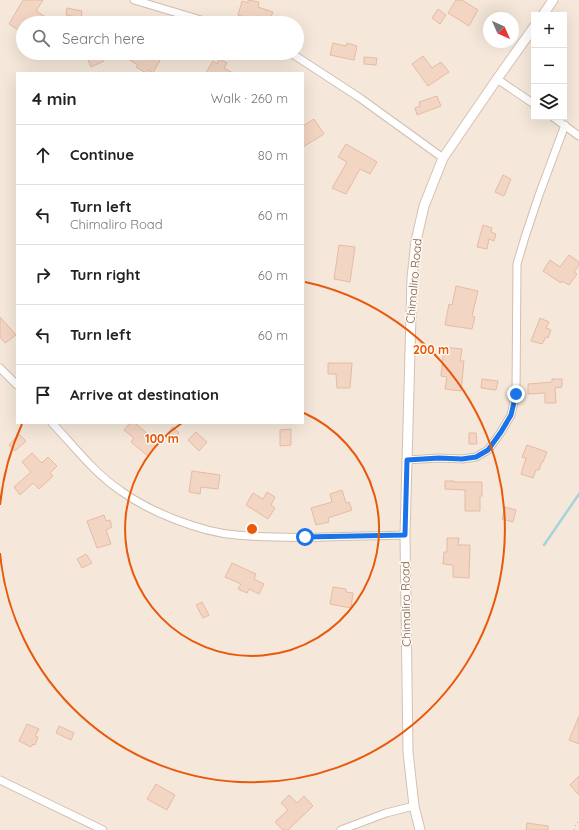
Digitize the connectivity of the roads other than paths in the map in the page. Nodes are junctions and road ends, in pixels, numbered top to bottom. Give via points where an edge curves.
1 (134, 0) edge
2 (553, 0) edge
3 (545, 12) edge
4 (188, 16) edge
5 (531, 31) edge
6 (302, 60) edge
7 (497, 79) junction
8 (531, 102) edge
9 (558, 120) edge
10 (565, 125) junction
11 (579, 136) edge
12 (443, 158) junction
13 (0, 368) edge
14 (16, 384) edge
15 (53, 424) edge
16 (407, 460) junction
17 (405, 535) junction
18 (0, 780) edge
19 (414, 806) junction
20 (103, 830) edge
21 (341, 830) edge
22 (420, 830) edge

1 - 4 street
2 - 3 street
5 - 7 street, Chimaliro Road
6 - 12 street
7 - 8 street
7 - 12 street, Chimaliro Road
9 - 10 street
10 - 11 street
10 - 16 street via 517,264 516,394 511,415 488,450 476,457
12 - 16 street, Chimaliro Road via 424,206 416,241 412,278
13 - 14 street
15 - 17 street via 100,475 120,491 138,502 201,529 250,536
16 - 17 street, Chimaliro Road
17 - 19 street, Chimaliro Road via 408,752
18 - 20 street
19 - 21 street via 386,813
19 - 22 street, Chimaliro Road

